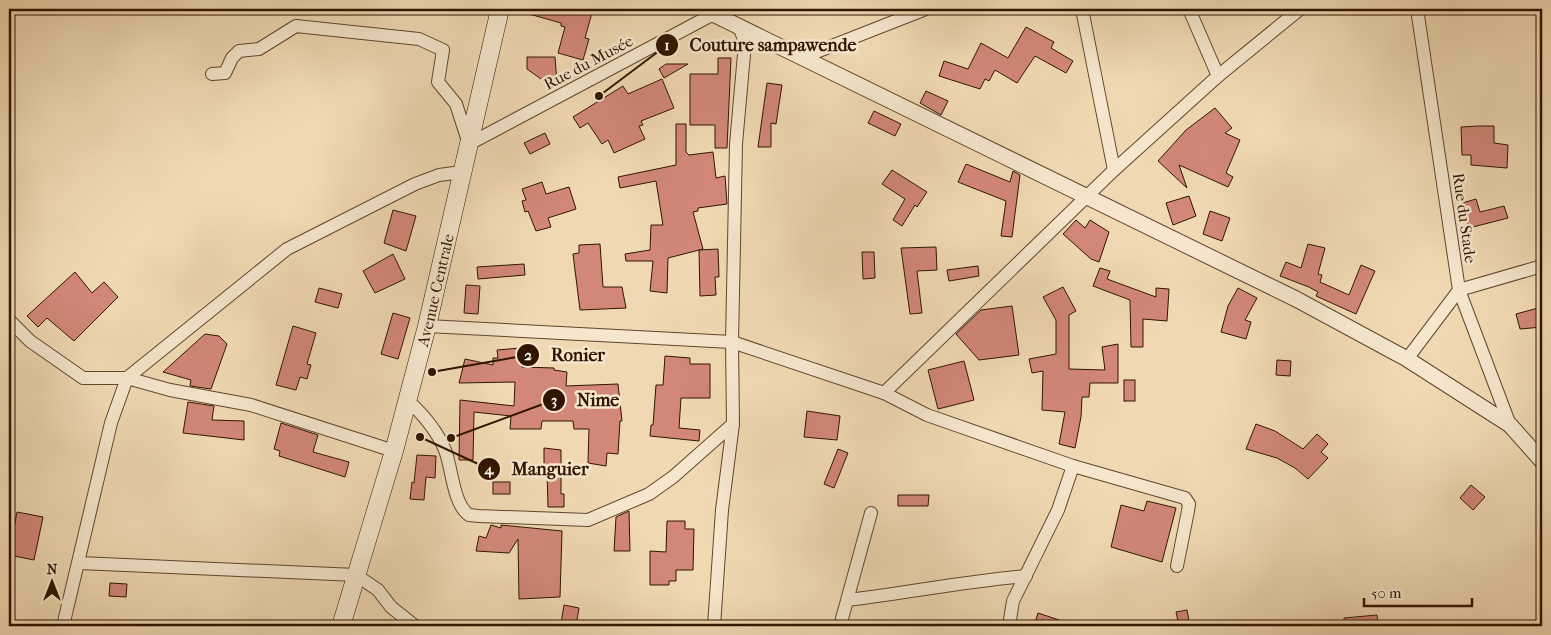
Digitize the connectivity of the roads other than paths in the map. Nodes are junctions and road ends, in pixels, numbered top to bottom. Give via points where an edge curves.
1 (500, 9) edge
2 (926, 9) edge
3 (1082, 9) edge
4 (1189, 9) edge
5 (1300, 9) edge
6 (1417, 9) edge
7 (714, 10) edge
8 (739, 25) junction
9 (801, 58) junction
10 (212, 74) dead end
11 (1218, 76) junction
12 (469, 144) junction
13 (1114, 170) junction
14 (462, 172) junction
15 (1086, 197) junction
16 (1542, 266) edge
17 (1459, 290) junction
18 (9, 320) edge
19 (427, 326) junction
20 (732, 342) junction
21 (1407, 360) junction
22 (127, 378) junction
23 (884, 393) junction
24 (407, 400) junction
25 (733, 424) junction
26 (1510, 425) junction
27 (394, 451) junction
28 (1542, 461) edge
29 (1074, 466) junction
30 (870, 513) dead end
31 (79, 563) junction
32 (1177, 566) dead end
33 (356, 574) junction
34 (1026, 576) junction
35 (848, 600) junction
36 (63, 626) edge
37 (341, 626) edge
38 (415, 626) edge
39 (714, 626) edge
40 (840, 626) edge
41 (1009, 626) edge

1 - 12 main road, Avenue Centrale
2 - 9 street
3 - 13 street
4 - 11 street
5 - 11 street
6 - 17 street, Rue du Stade
7 - 8 street
7 - 12 street, Rue du Musée
8 - 9 street
8 - 20 street via 746,43 736,144
9 - 15 street
10 - 12 street via 225,72 239,51 259,49 296,26 419,39 443,50 438,82 456,104
11 - 13 street
12 - 14 main road, Avenue Centrale
13 - 15 street
14 - 19 main road, Avenue Centrale
14 - 22 street via 439,175 415,184 287,249
15 - 21 street via 1296,299
15 - 23 street
16 - 17 street
17 - 21 street
17 - 26 street, Rue du Stade
18 - 22 street via 30,342 83,378
19 - 20 street
19 - 24 main road, Avenue Centrale
20 - 23 street
20 - 25 street
21 - 26 street
22 - 27 street via 170,390 251,405
22 - 31 street via 111,423
23 - 29 street via 927,415
24 - 25 street via 424,415 444,450 460,506 469,516 588,520 650,494
24 - 27 main road, Avenue Centrale
25 - 39 street via 722,510
26 - 28 street
27 - 33 main road, Avenue Centrale
29 - 32 street via 1188,500
29 - 34 street via 1058,510
30 - 35 street
31 - 33 street
31 - 36 street
33 - 37 main road, Avenue Centrale
33 - 38 street via 378,590 391,607
34 - 35 street
34 - 41 street via 1013,601
35 - 40 street

